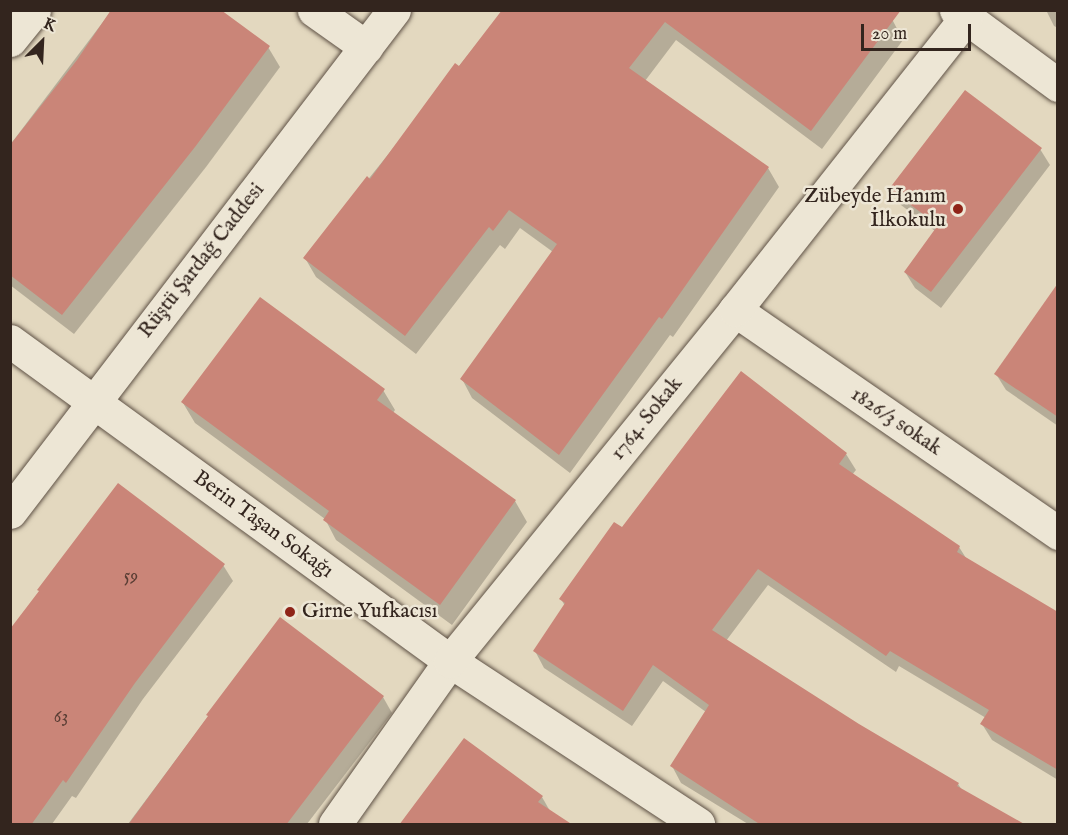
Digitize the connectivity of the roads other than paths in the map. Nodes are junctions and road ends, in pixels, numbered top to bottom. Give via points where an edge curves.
1 (34, 10) edge
2 (314, 10) edge
3 (394, 10) edge
4 (961, 14) edge
5 (10, 40) edge
6 (366, 47) junction
7 (1058, 85) edge
8 (735, 310) junction
9 (10, 341) edge
10 (92, 403) junction
11 (10, 512) edge
12 (1058, 533) edge
13 (450, 661) junction
14 (335, 825) edge
15 (698, 825) edge

1 - 5 street
2 - 6 street
3 - 6 street, Rüştü Şardağ Caddesi
4 - 7 street
4 - 8 street, 1764. Sokak
6 - 10 street, Rüştü Şardağ Caddesi
8 - 12 street, 1826/3 sokak
8 - 13 street, 1764. Sokak
9 - 10 street, Berin Taşan Sokağı
10 - 11 street, Rüştü Şardağ Caddesi
10 - 13 street, Berin Taşan Sokağı
13 - 14 street, 1764. Sokak
13 - 15 street, Berin Taşan Sokağı

